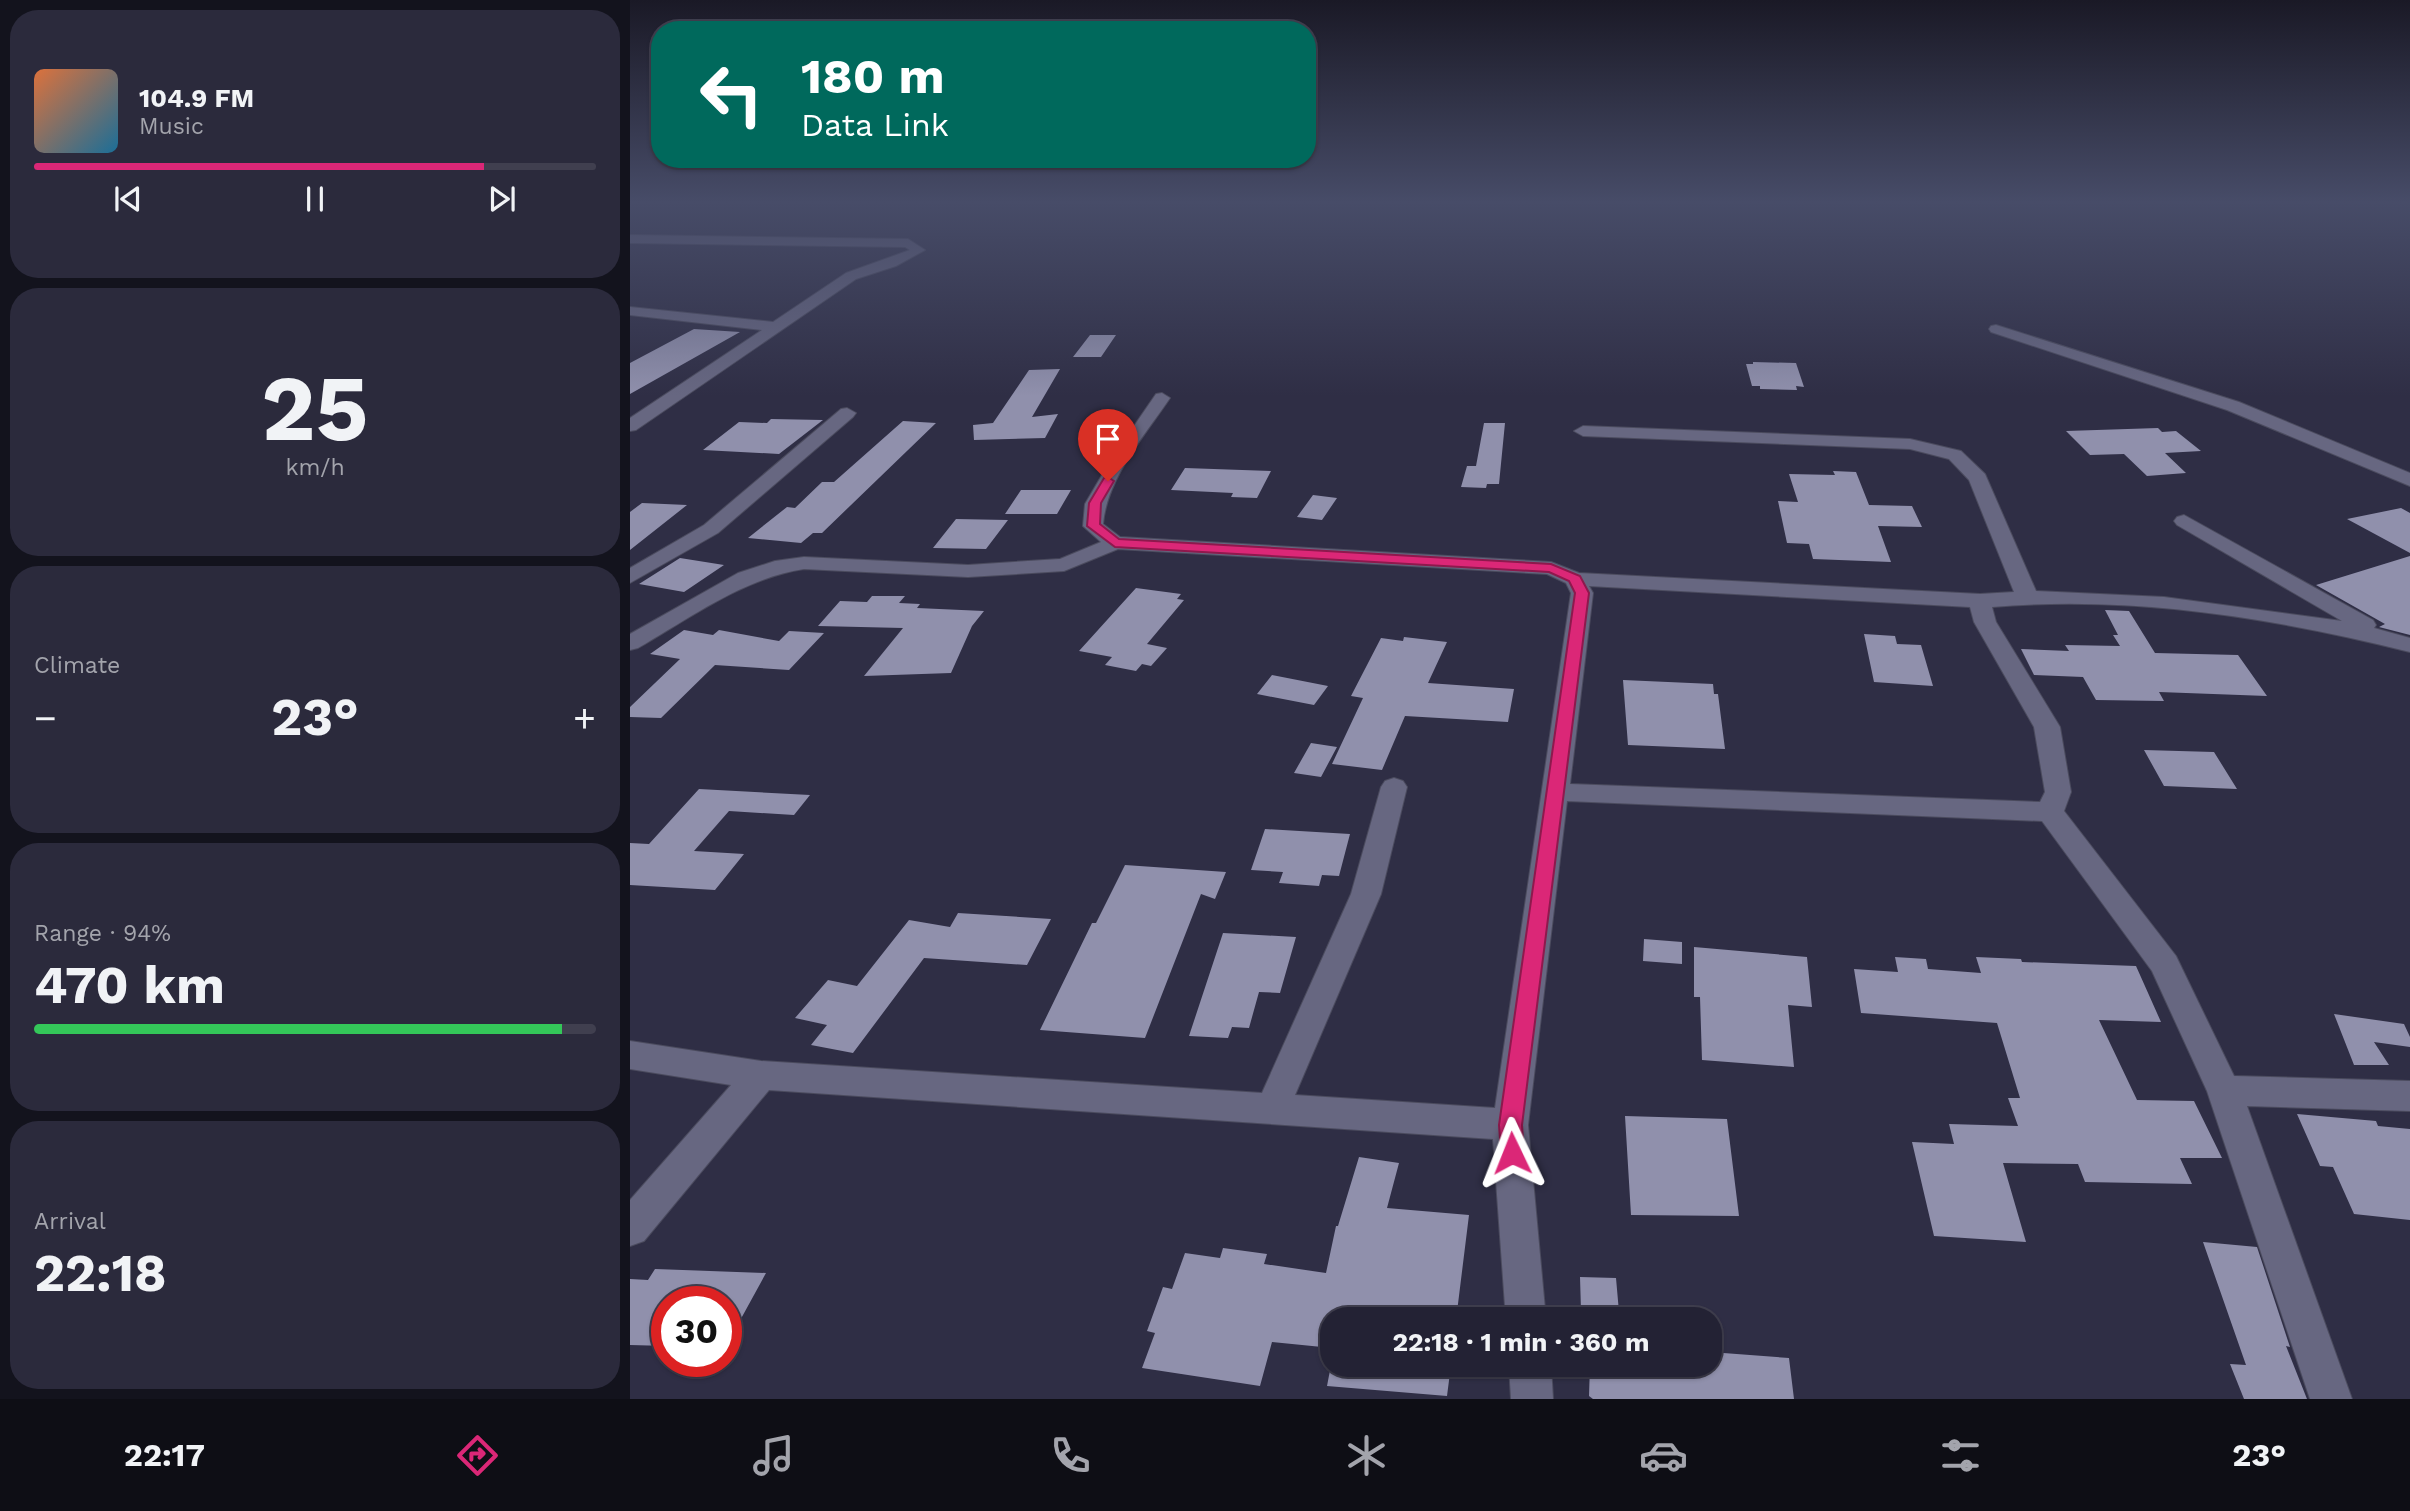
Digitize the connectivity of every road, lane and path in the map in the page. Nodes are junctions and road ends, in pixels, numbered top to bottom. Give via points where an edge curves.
1 (884, 265) edge
2 (630, 310) edge
3 (775, 327) junction
4 (1996, 329) dead end
5 (1162, 398) dead end
6 (847, 413) dead end
7 (630, 426) edge
8 (1583, 431) dead end
9 (2410, 481) edge
10 (2184, 521) dead end
11 (1115, 543) junction
12 (630, 577) edge
13 (1575, 579) junction
14 (2027, 596) junction
15 (1980, 601) junction
16 (636, 636) edge
17 (2387, 638) junction
18 (2410, 645) edge
19 (1394, 787) dead end
20 (1554, 792) junction
21 (2050, 812) junction
22 (630, 1055) edge
23 (761, 1075) junction
24 (2224, 1091) junction
25 (2410, 1096) edge
26 (1273, 1107) junction
27 (1510, 1125) junction
28 (630, 1228) edge
29 (1525, 1307) edge
30 (1531, 1377) edge
31 (1532, 1399) edge
32 (2331, 1399) edge

1 - 3 street via 851,276
2 - 3 street
3 - 7 street
4 - 9 street via 2233,406
5 - 11 street via 1095,503 1093,526
6 - 12 street via 711,529
8 - 14 street via 1910,443 1955,455 1978,478
10 - 17 street
11 - 13 street via 1551,568
11 - 16 street via 1064,565 968,571 804,563 775,566
13 - 15 street
13 - 20 street via 1582,593
14 - 15 street
14 - 17 street via 2129,598 2312,621
15 - 21 street via 1985,622 2047,727 2058,792
17 - 18 street
19 - 26 street via 1366,894
20 - 21 street
20 - 27 street
21 - 24 street via 2165,964
22 - 23 street
23 - 26 street
23 - 28 street
24 - 25 street
24 - 32 street
26 - 27 street
27 - 29 street
30 - 31 street

